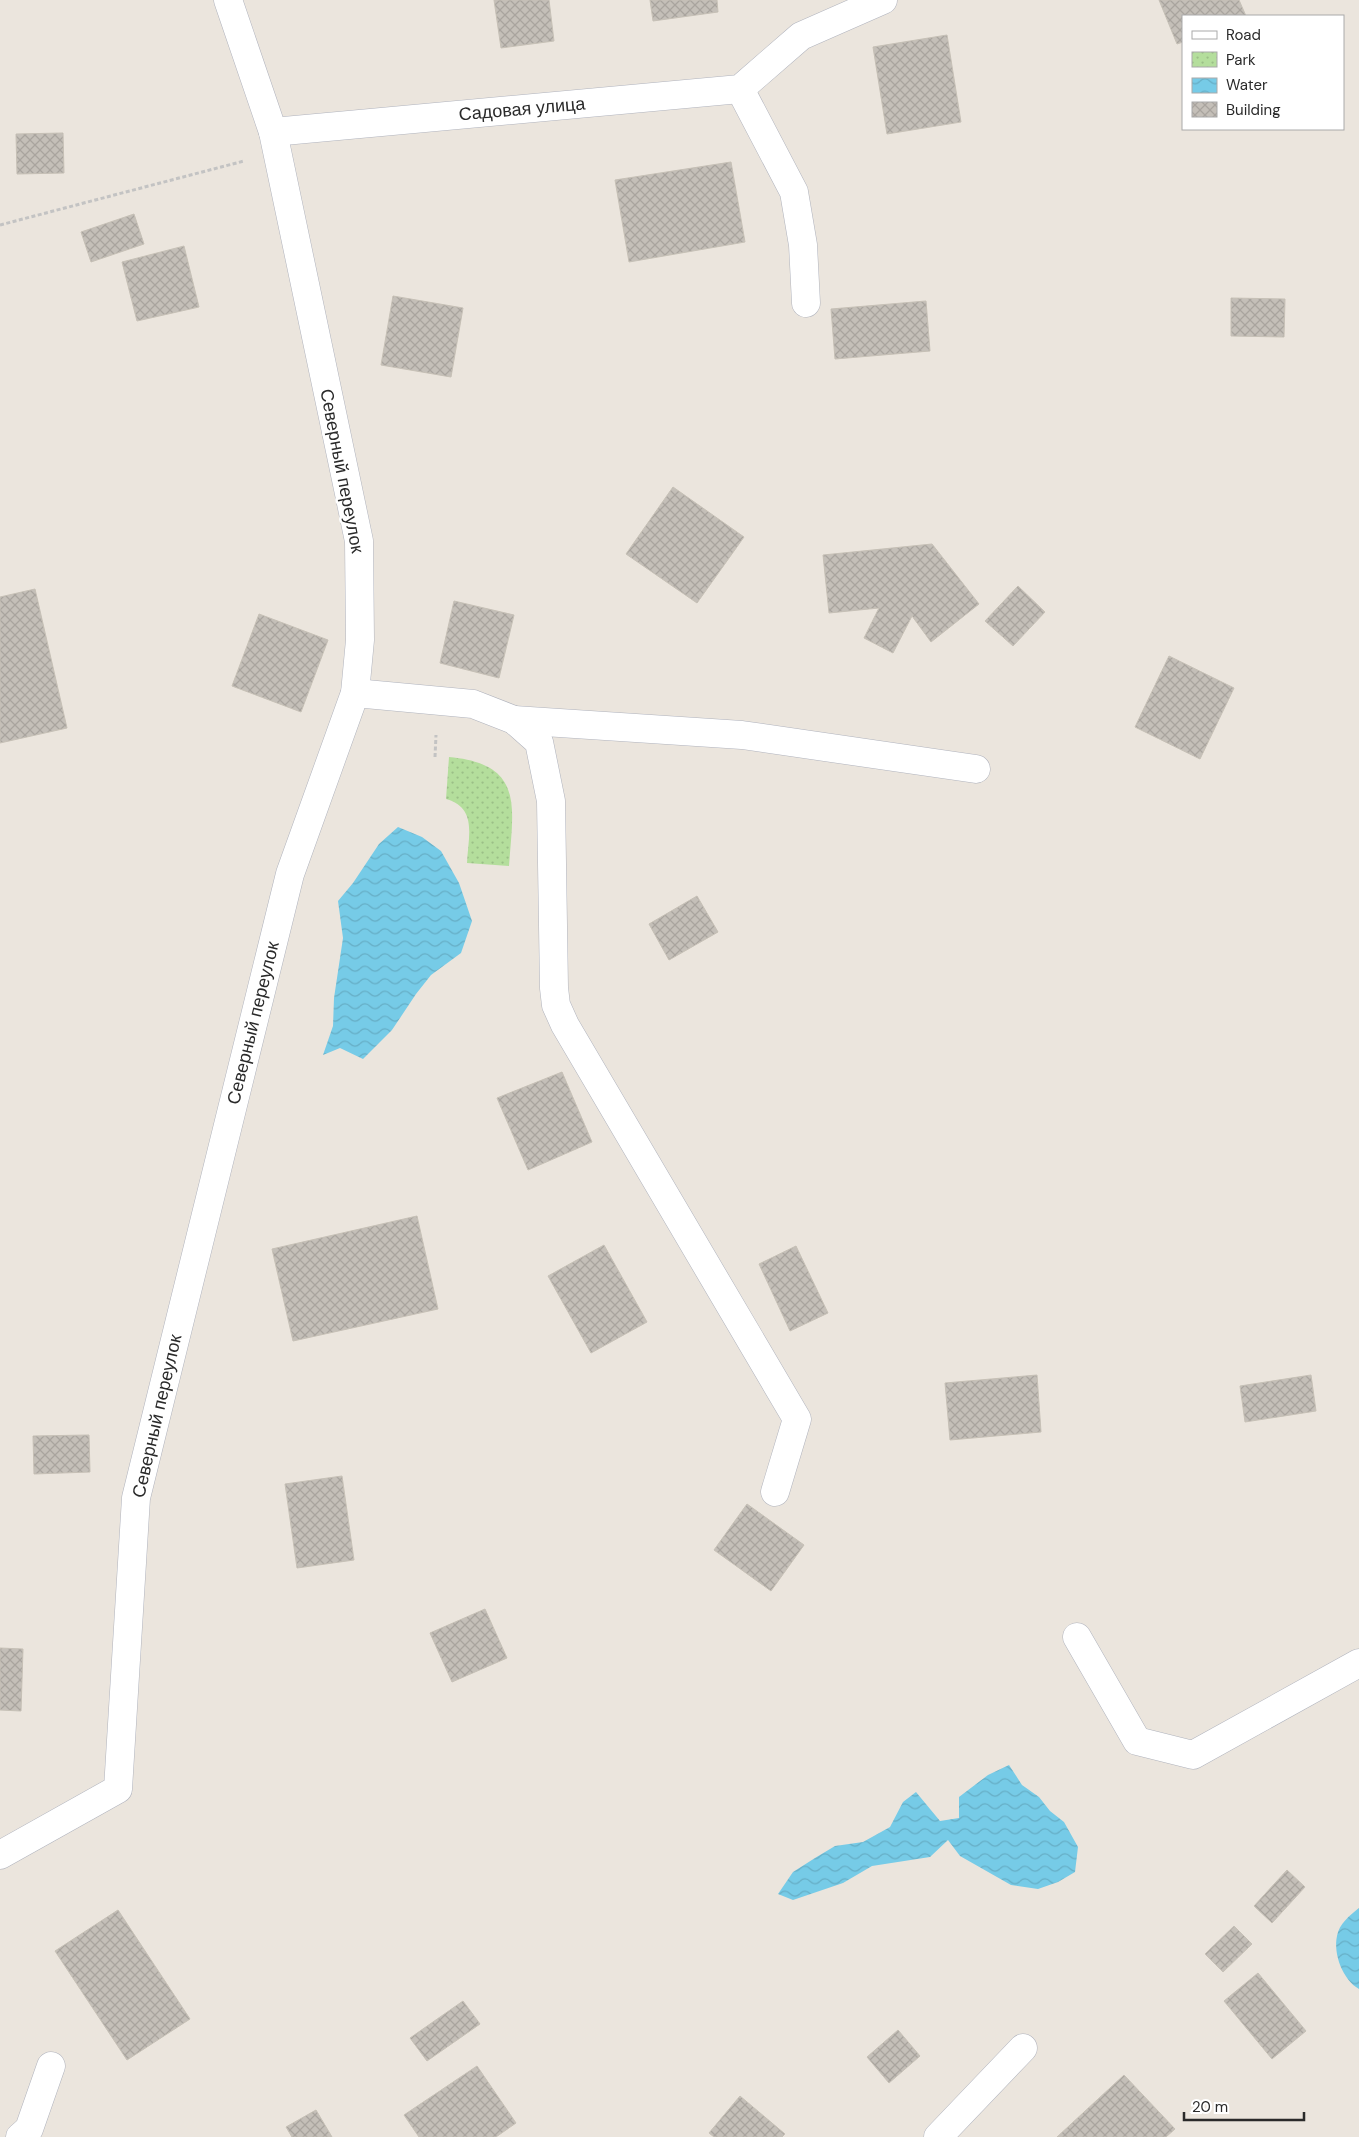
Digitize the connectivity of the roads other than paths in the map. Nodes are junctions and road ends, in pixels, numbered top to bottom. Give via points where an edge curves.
1 (228, 0) edge
2 (883, 0) edge
3 (740, 89) junction
4 (275, 142) junction
5 (806, 302) dead end
6 (354, 693) junction
7 (514, 720) junction
8 (976, 769) dead end
9 (775, 1492) dead end
10 (1077, 1636) dead end
11 (1359, 1663) edge
12 (0, 1855) edge
13 (1023, 2048) dead end
14 (51, 2066) dead end
15 (20, 2137) edge
16 (938, 2137) edge

1 - 4 street
2 - 3 street via 801,36
3 - 4 street, Садовая улица
3 - 5 street via 794,192 803,245
4 - 6 street, Северный переулок via 359,541 360,640
6 - 7 street via 473,704
6 - 12 street, Северный переулок via 290,874 136,1498 118,1789
7 - 8 street via 742,735
7 - 9 street via 539,742 551,801 556,1005 797,1419
10 - 11 street via 1137,1741 1193,1755
13 - 16 street
14 - 15 street via 29,2129

